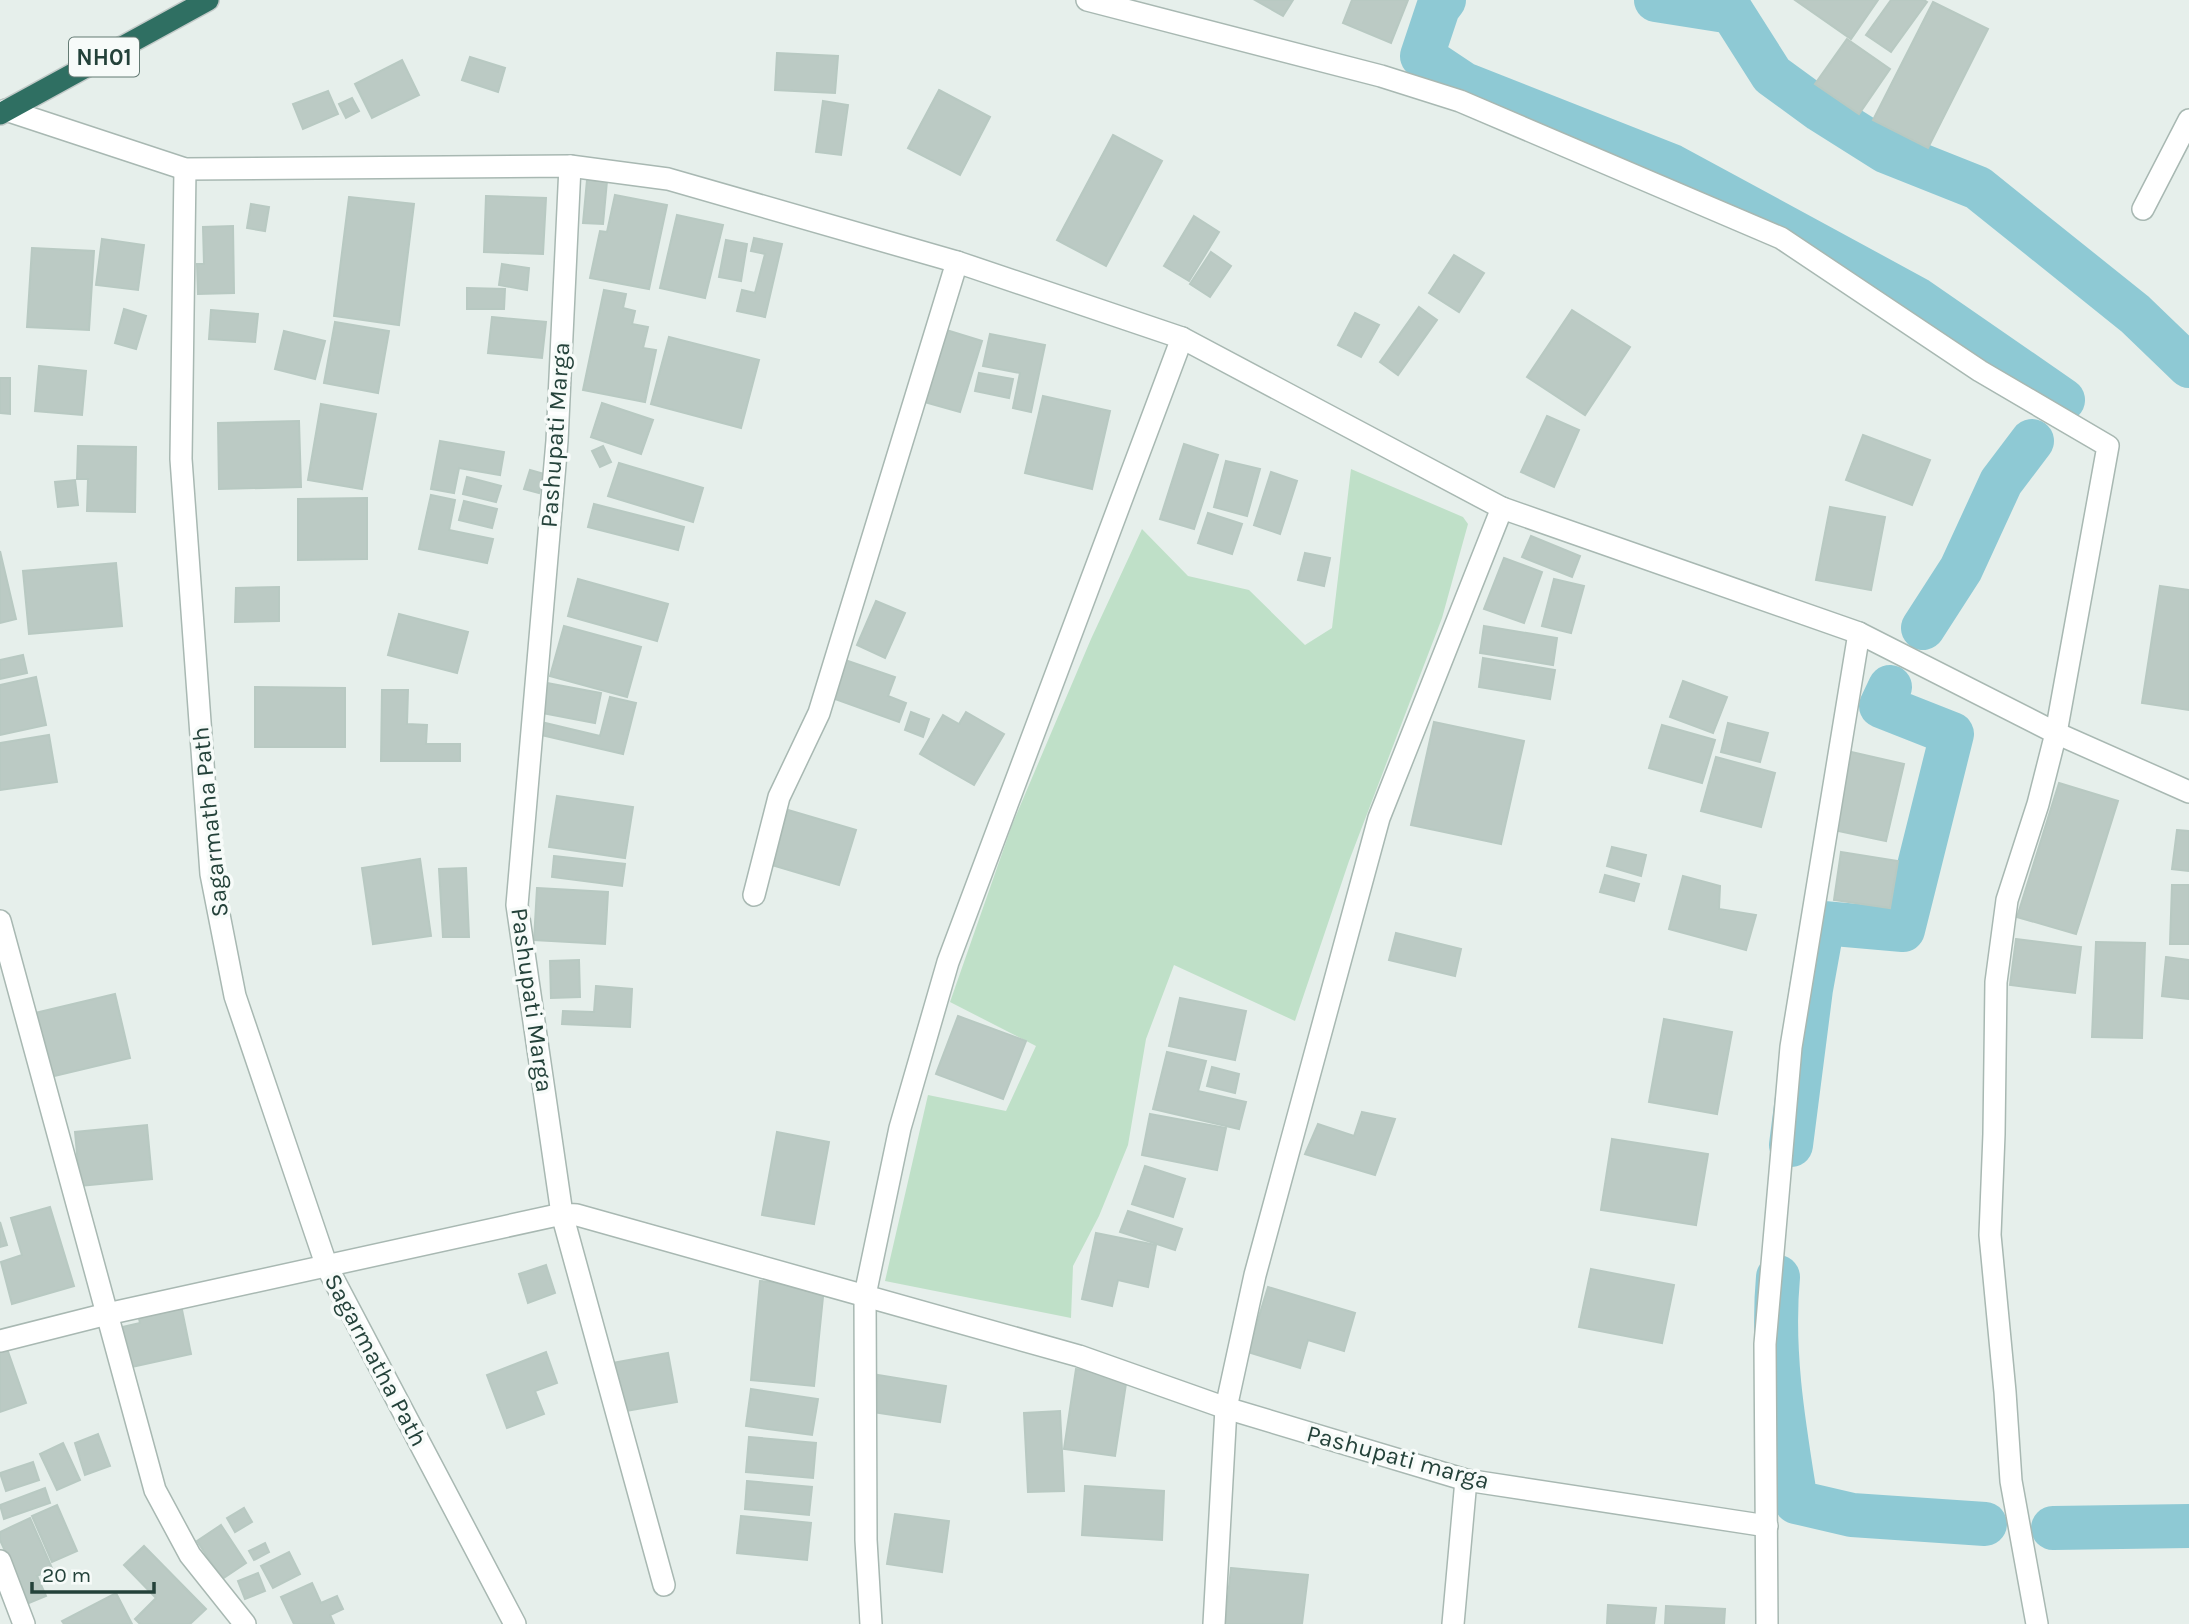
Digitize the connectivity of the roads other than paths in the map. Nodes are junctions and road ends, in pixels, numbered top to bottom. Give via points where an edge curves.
1 (208, 0) edge
2 (1087, 0) edge
3 (3, 112) edge
4 (2189, 120) edge
5 (570, 166) junction
6 (186, 169) junction
7 (2143, 209) dead end
8 (957, 261) junction
9 (1182, 338) junction
10 (1502, 508) junction
11 (1859, 633) junction
12 (2056, 733) junction
13 (2189, 792) edge
14 (754, 895) dead end
15 (0, 921) edge
16 (562, 1214) junction
17 (327, 1266) junction
18 (865, 1295) junction
19 (107, 1314) junction
20 (0, 1340) edge
21 (1226, 1408) junction
22 (1466, 1480) junction
23 (1767, 1526) junction
24 (0, 1561) edge
25 (664, 1585) dead end
26 (24, 1624) edge
27 (245, 1624) edge
28 (515, 1624) edge
29 (871, 1624) edge
30 (1214, 1624) edge
31 (1453, 1624) edge
32 (1767, 1624) edge
33 (2037, 1624) edge

1 - 3 highway, NH01
2 - 12 street via 1460,101 1781,238 1980,372 2108,446
3 - 6 street
4 - 7 street
5 - 6 street
5 - 8 street via 668,179
5 - 16 street, Pashupati Marga via 556,440 517,905
6 - 17 street, Sagarmatha Path via 180,459 211,874 235,996
8 - 9 street
8 - 14 street via 819,713 779,797
9 - 10 street
9 - 18 street via 948,962 900,1128
10 - 11 street
10 - 21 street via 1379,818 1255,1275
11 - 12 street
11 - 23 street via 1791,1047 1765,1344
12 - 13 street
12 - 33 street via 2007,900 1996,982 1990,1235 2011,1481
15 - 19 street
16 - 17 street
16 - 18 street
16 - 25 street, Pashupati Marga
17 - 19 street
17 - 28 street, Sagarmatha Path
18 - 21 street, Pashupati marga via 1079,1356
18 - 29 street
19 - 20 street
19 - 27 street via 155,1490 190,1555
21 - 22 street, Pashupati marga
21 - 30 street
22 - 23 street, Pashupati marga
22 - 31 street
23 - 32 street
24 - 26 street

